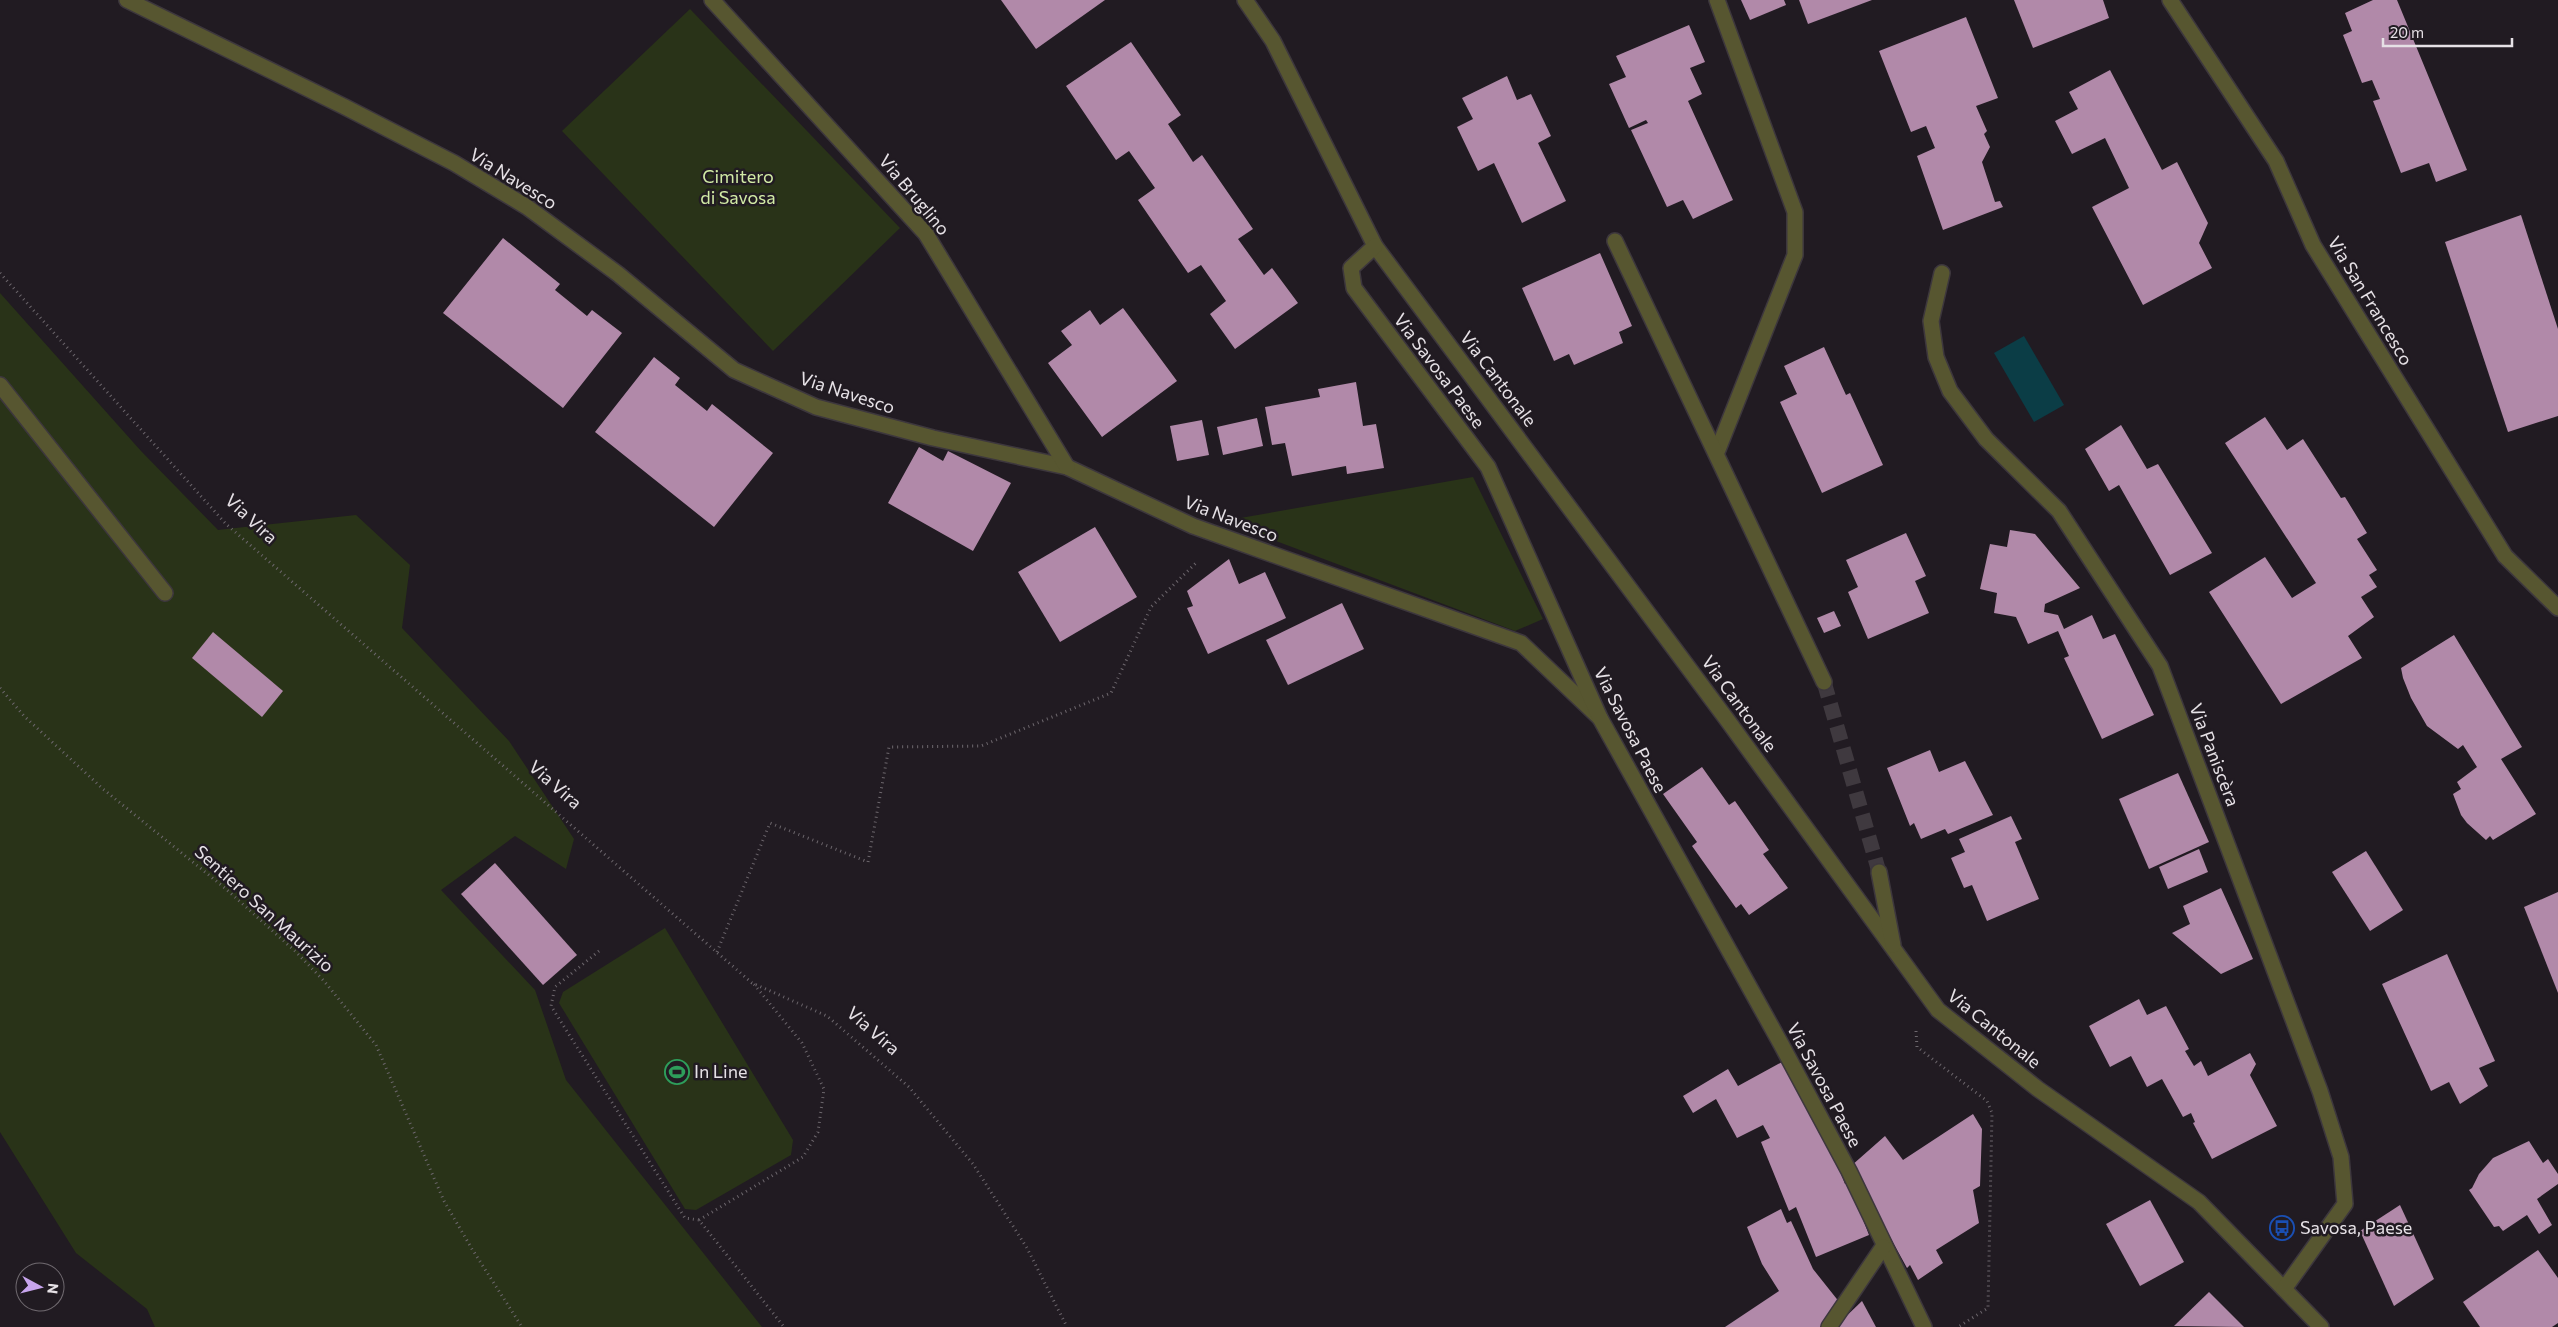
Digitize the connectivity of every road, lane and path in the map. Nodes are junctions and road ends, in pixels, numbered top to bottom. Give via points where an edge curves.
1 (127, 0) edge
2 (712, 0) edge
3 (1246, 0) edge
4 (1717, 0) edge
5 (2170, 0) edge
6 (1615, 241) dead end
7 (1375, 246) junction
8 (0, 273) edge
9 (1942, 273) dead end
10 (0, 385) edge
11 (1717, 452) junction
12 (1067, 468) junction
13 (1223, 537) junction
14 (165, 593) dead end
15 (2558, 608) edge
16 (1824, 682) tunnel mouth
17 (0, 688) edge
18 (1600, 718) junction
19 (1879, 872) tunnel mouth
20 (599, 951) dead end
21 (1894, 951) junction
22 (717, 952) junction
23 (752, 982) junction
24 (1938, 1010) junction
25 (699, 1220) junction
26 (1883, 1247) junction
27 (2284, 1289) junction
28 (522, 1327) edge
29 (784, 1327) edge
30 (1067, 1327) edge
31 (1829, 1327) edge
32 (1924, 1327) edge
33 (1958, 1327) edge
34 (2321, 1327) edge

1 - 12 street, Via Navesco via 354,111 527,207 618,274 734,370 816,406 933,438
2 - 12 street, Via Bruglino via 926,234
3 - 7 street, Via Cantonale via 1274,41
4 - 11 street via 1795,212 1795,255
5 - 15 street, Via San Francesco via 2276,161 2313,245 2505,556
6 - 11 street
7 - 18 street, Via Savosa Paese via 1351,268 1354,288 1488,467
7 - 21 street, Via Cantonale via 1723,713
8 - 22 path, Via Vira via 226,524
9 - 27 street, Via Paniscèra via 1931,321 1936,357 1950,391 1986,438 2059,511 2160,666 2320,1090 2341,1156 2345,1204
10 - 14 street
11 - 16 street
12 - 13 street, Via Navesco
13 - 18 street, Via Navesco via 1522,644
13 - 22 path via 1151,606 1111,693 981,746 889,747 868,862 770,823
17 - 28 path, Sentiero San Maurizio via 24,716 102,789 226,889 324,981 376,1045 444,1201
18 - 26 street, Via Savosa Paese via 1849,1171
19 - 21 street
20 - 25 path via 555,987 551,1006 685,1218
21 - 24 street, Via Cantonale
22 - 23 path, Via Vira
23 - 25 path via 802,1044 824,1089 818,1132 803,1157
23 - 30 path, Via Vira via 828,1016 909,1087 973,1164 1027,1248
24 - 27 street, Via Cantonale via 2038,1089 2199,1202
24 - 33 path via 1916,1029 1917,1047 1986,1101 1992,1113 1988,1308
25 - 29 path
26 - 31 street
26 - 32 street, Via Savosa Paese
27 - 34 street, Via Cantonale

